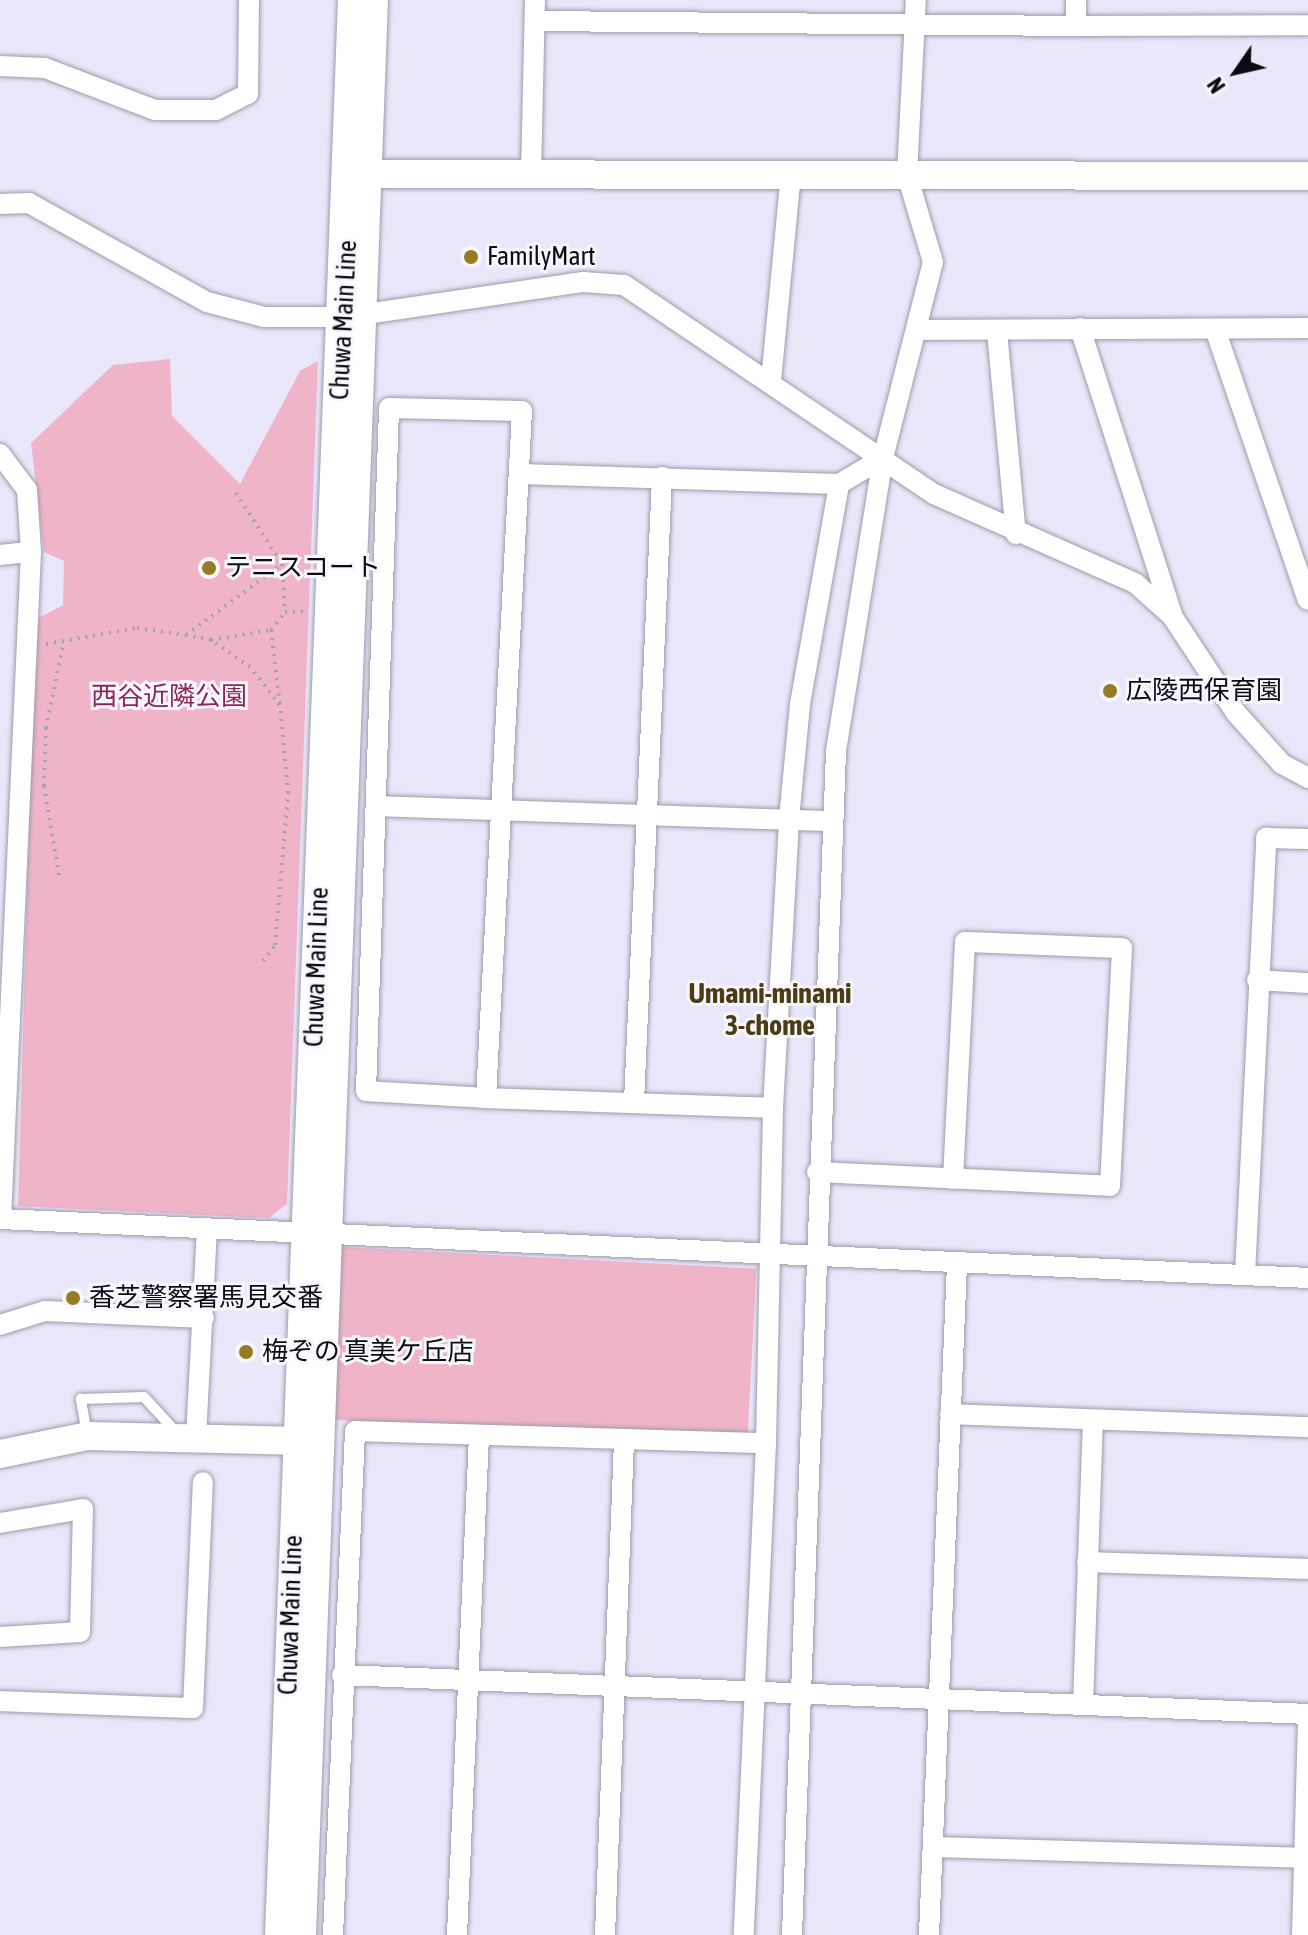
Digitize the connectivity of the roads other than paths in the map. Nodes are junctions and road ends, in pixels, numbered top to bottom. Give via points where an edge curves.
1 (249, 0) edge
2 (352, 0) edge
3 (374, 0) edge
4 (916, 0) edge
5 (1076, 0) edge
6 (535, 10) edge
7 (914, 24) junction
8 (1308, 25) edge
9 (1076, 26) junction
10 (0, 66) edge
11 (360, 174) junction
12 (791, 174) junction
13 (531, 175) junction
14 (907, 175) junction
15 (1308, 176) edge
16 (0, 204) edge
17 (356, 315) junction
18 (1080, 328) junction
19 (1308, 328) edge
20 (916, 330) junction
21 (997, 331) junction
22 (1216, 332) junction
23 (771, 381) junction
24 (0, 454) edge
25 (883, 458) junction
26 (520, 474) junction
27 (662, 477) junction
28 (839, 484) junction
29 (1016, 534) junction
30 (31, 552) junction
31 (0, 555) edge
32 (1308, 600) edge
33 (1172, 616) junction
34 (1308, 778) edge
35 (8, 786) edge
36 (376, 806) junction
37 (500, 808) junction
38 (649, 810) junction
39 (789, 819) junction
40 (831, 821) junction
41 (1308, 839) edge
42 (6, 935) edge
43 (1257, 980) junction
44 (1308, 983) edge
45 (486, 1098) junction
46 (634, 1102) junction
47 (773, 1108) junction
48 (817, 1172) junction
49 (953, 1179) junction
50 (1, 1219) edge
51 (207, 1229) junction
52 (318, 1232) junction
53 (773, 1258) junction
54 (812, 1260) junction
55 (957, 1263) junction
56 (1245, 1275) junction
57 (1308, 1278) edge
58 (204, 1318) junction
59 (0, 1325) edge
60 (950, 1414) junction
61 (1093, 1420) junction
62 (1308, 1427) edge
63 (479, 1435) junction
64 (88, 1436) junction
65 (188, 1438) junction
66 (624, 1440) junction
67 (309, 1441) junction
68 (766, 1443) junction
69 (0, 1454) edge
70 (203, 1482) dead end
71 (0, 1523) edge
72 (1087, 1562) junction
73 (1308, 1569) edge
74 (0, 1637) edge
75 (342, 1675) junction
76 (468, 1680) junction
77 (614, 1686) junction
78 (796, 1691) junction
79 (756, 1692) junction
80 (938, 1700) junction
81 (0, 1701) edge
82 (1083, 1705) junction
83 (1308, 1714) edge
84 (935, 1847) junction
85 (1304, 1858) edge
86 (279, 1935) edge
87 (302, 1935) edge
88 (333, 1935) edge
89 (457, 1935) edge
90 (605, 1935) edge
91 (744, 1935) edge
92 (792, 1935) edge
93 (929, 1935) edge
94 (1302, 1935) edge

1 - 10 street via 248,94 216,110 155,110 45,68
2 - 11 main road, Chuwa Main Line
3 - 11 main road, Chuwa Main Line
4 - 7 street
5 - 9 street
6 - 7 street
6 - 13 street
7 - 9 street
7 - 14 street
8 - 9 street
11 - 13 main road
11 - 17 main road, Chuwa Main Line
12 - 13 main road
12 - 14 main road
12 - 23 street
14 - 15 main road
14 - 20 street via 933,262
16 - 17 street via 29,203 207,302 264,317
17 - 23 street via 583,282 624,285
17 - 52 main road, Chuwa Main Line
18 - 21 street
18 - 22 street
18 - 33 street
19 - 22 street
20 - 21 street
20 - 25 street
21 - 29 street
22 - 32 street
23 - 25 street
24 - 30 street via 27,490
25 - 28 street
25 - 29 street via 934,494
25 - 40 street via 836,751
26 - 27 street
26 - 36 street via 522,411 389,408
26 - 37 street
27 - 28 street
27 - 38 street
28 - 39 street via 800,704
29 - 33 street via 1135,583
30 - 31 street
30 - 35 street
33 - 34 street via 1236,713 1282,764
35 - 42 street
36 - 37 street
36 - 45 street via 366,1091
37 - 38 street
37 - 45 street
38 - 39 street
38 - 46 street
39 - 40 street
39 - 47 street
40 - 48 street
41 - 43 street via 1266,838
42 - 50 street
43 - 44 street
43 - 56 street
45 - 46 street
46 - 47 street
47 - 53 street
48 - 49 street
48 - 54 street
49 - 49 street via 1110,1186 1122,948 965,942
50 - 51 street
51 - 52 street
51 - 58 street
52 - 53 street
52 - 67 main road, Chuwa Main Line
53 - 54 street
53 - 68 street
54 - 55 street
54 - 78 street
55 - 56 street
55 - 60 street
56 - 57 street
58 - 59 street via 45,1311
58 - 65 street
60 - 61 street
60 - 80 street
61 - 62 street
61 - 72 street
63 - 66 street
63 - 75 street via 355,1431
63 - 76 street
64 - 65 main road
64 - 65 lane via 81,1399 144,1397
64 - 69 main road
65 - 67 main road
66 - 68 street
66 - 77 street
67 - 86 main road, Chuwa Main Line
67 - 87 main road, Chuwa Main Line
68 - 79 street
70 - 81 street via 193,1708
71 - 74 street via 83,1509 80,1632
72 - 73 street
72 - 82 street
75 - 76 street
75 - 88 street
76 - 77 street
76 - 89 street
77 - 79 street
77 - 90 street
78 - 79 street
78 - 80 street
78 - 92 street
79 - 91 street
80 - 82 street
80 - 84 street
82 - 83 street
83 - 85 street
84 - 85 street
84 - 93 street
85 - 94 street

